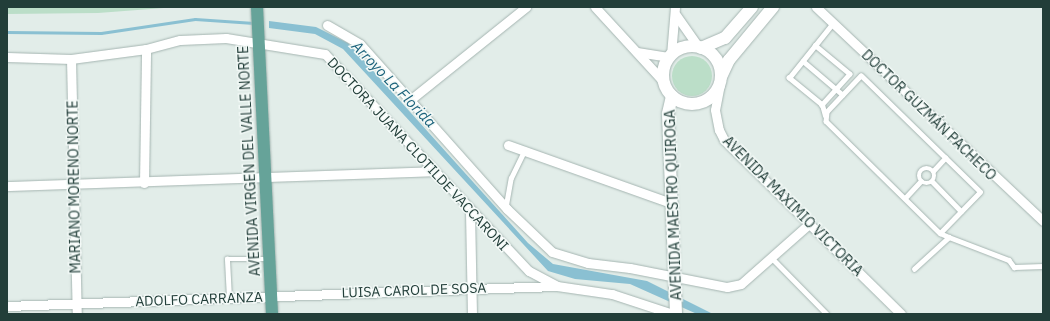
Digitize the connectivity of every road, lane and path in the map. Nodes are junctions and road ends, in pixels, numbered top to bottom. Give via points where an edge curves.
1 (256, 7) edge
2 (526, 7) edge
3 (595, 7) edge
4 (752, 7) edge
5 (773, 7) edge
6 (816, 7) edge
7 (675, 9) edge
8 (833, 23) junction
9 (327, 25) dead end
10 (258, 37) junction
11 (815, 45) junction
12 (699, 47) junction
13 (146, 49) junction
14 (636, 51) junction
15 (670, 56) junction
16 (7, 57) edge
17 (71, 59) junction
18 (802, 61) junction
19 (720, 80) junction
20 (664, 82) junction
21 (836, 90) junction
22 (843, 95) junction
23 (672, 96) junction
24 (410, 100) junction
25 (822, 105) junction
26 (825, 116) junction
27 (508, 145) dead end
28 (524, 151) junction
29 (945, 158) junction
30 (434, 171) junction
31 (933, 171) junction
32 (265, 179) junction
33 (921, 181) junction
34 (932, 181) junction
35 (144, 182) junction
36 (73, 184) junction
37 (7, 186) edge
38 (905, 198) junction
39 (671, 203) junction
40 (507, 209) junction
41 (961, 210) junction
42 (470, 211) junction
43 (1043, 221) edge
44 (810, 223) junction
45 (940, 233) junction
46 (949, 237) junction
47 (772, 258) junction
48 (269, 259) junction
49 (1043, 266) edge
50 (914, 269) dead end
51 (675, 283) junction
52 (557, 286) junction
53 (471, 288) junction
54 (271, 296) junction
55 (229, 298) junction
56 (77, 304) junction
57 (7, 306) edge
58 (675, 312) edge
59 (78, 314) edge
60 (272, 314) edge
61 (472, 314) edge
62 (827, 314) edge
63 (901, 314) edge

1 - 10 main road, AVENIDA VIRGEN DEL VALLE NORTE
2 - 24 street
3 - 14 street
4 - 12 main road via 725,38
5 - 19 main road via 730,60
6 - 8 street, DOCTOR GUZMÁN PACHECO
7 - 12 street via 682,28
7 - 15 street
8 - 11 lane
8 - 43 street, DOCTOR GUZMÁN PACHECO
9 - 24 street via 360,44
10 - 13 street, DOCTORA JUANA CLOTILDE VACCARONI via 180,40
10 - 30 street, DOCTORA JUANA CLOTILDE VACCARONI via 325,54
10 - 32 main road, AVENIDA VIRGEN DEL VALLE NORTE
11 - 18 lane
11 - 21 lane via 850,74
12 - 15 main road via 683,48
12 - 19 main road via 716,59
13 - 17 street, DOCTORA JUANA CLOTILDE VACCARONI
13 - 35 street
14 - 15 street
14 - 20 street
15 - 20 main road via 664,69
16 - 17 street, DOCTORA JUANA CLOTILDE VACCARONI
17 - 36 street, MARIANO MORENO NORTE
18 - 21 lane
18 - 25 lane via 790,78
19 - 23 main road via 703,102 687,104
19 - 44 street, AVENIDA MAXIMIO VICTORIA via 716,110 719,130 724,140
20 - 23 main road
21 - 22 lane
21 - 25 lane
22 - 26 lane
22 - 29 lane via 861,76
23 - 39 main road, AVENIDA MAESTRO QUIROGA via 668,114
24 - 40 street
25 - 26 lane
26 - 38 lane via 829,124
27 - 28 street
28 - 39 street
28 - 40 lane via 505,197
29 - 31 lane
29 - 41 lane via 980,192
30 - 32 street
30 - 42 street, DOCTORA JUANA CLOTILDE VACCARONI
31 - 33 lane via 922,170
31 - 34 lane
32 - 35 street
32 - 48 main road, AVENIDA VIRGEN DEL VALLE NORTE
33 - 34 lane
33 - 38 lane
34 - 41 lane
35 - 36 street
36 - 37 street
36 - 56 street, MARIANO MORENO NORTE
38 - 45 lane
39 - 51 main road, AVENIDA MAESTRO QUIROGA
40 - 51 street via 552,252 582,262 630,268
41 - 45 lane
42 - 52 street, DOCTORA JUANA CLOTILDE VACCARONI via 529,271
42 - 53 street
44 - 47 street
44 - 63 street, AVENIDA MAXIMIO VICTORIA
45 - 46 lane
46 - 49 lane via 1009,260 1014,267
46 - 50 lane
47 - 51 street via 741,284 734,286
47 - 62 lane
48 - 54 main road, AVENIDA VIRGEN DEL VALLE NORTE
48 - 55 lane via 227,259
51 - 58 main road, AVENIDA MAESTRO QUIROGA
52 - 53 street, LUISA CAROL DE SOSA
52 - 58 street, DOCTORA JUANA CLOTILDE VACCARONI via 612,294
53 - 54 street, LUISA CAROL DE SOSA
53 - 61 street
54 - 55 street, ADOLFO CARRANZA
54 - 60 main road, AVENIDA VIRGEN DEL VALLE NORTE
55 - 56 street, ADOLFO CARRANZA
56 - 57 street, ADOLFO CARRANZA
56 - 59 street, MARIANO MORENO NORTE

